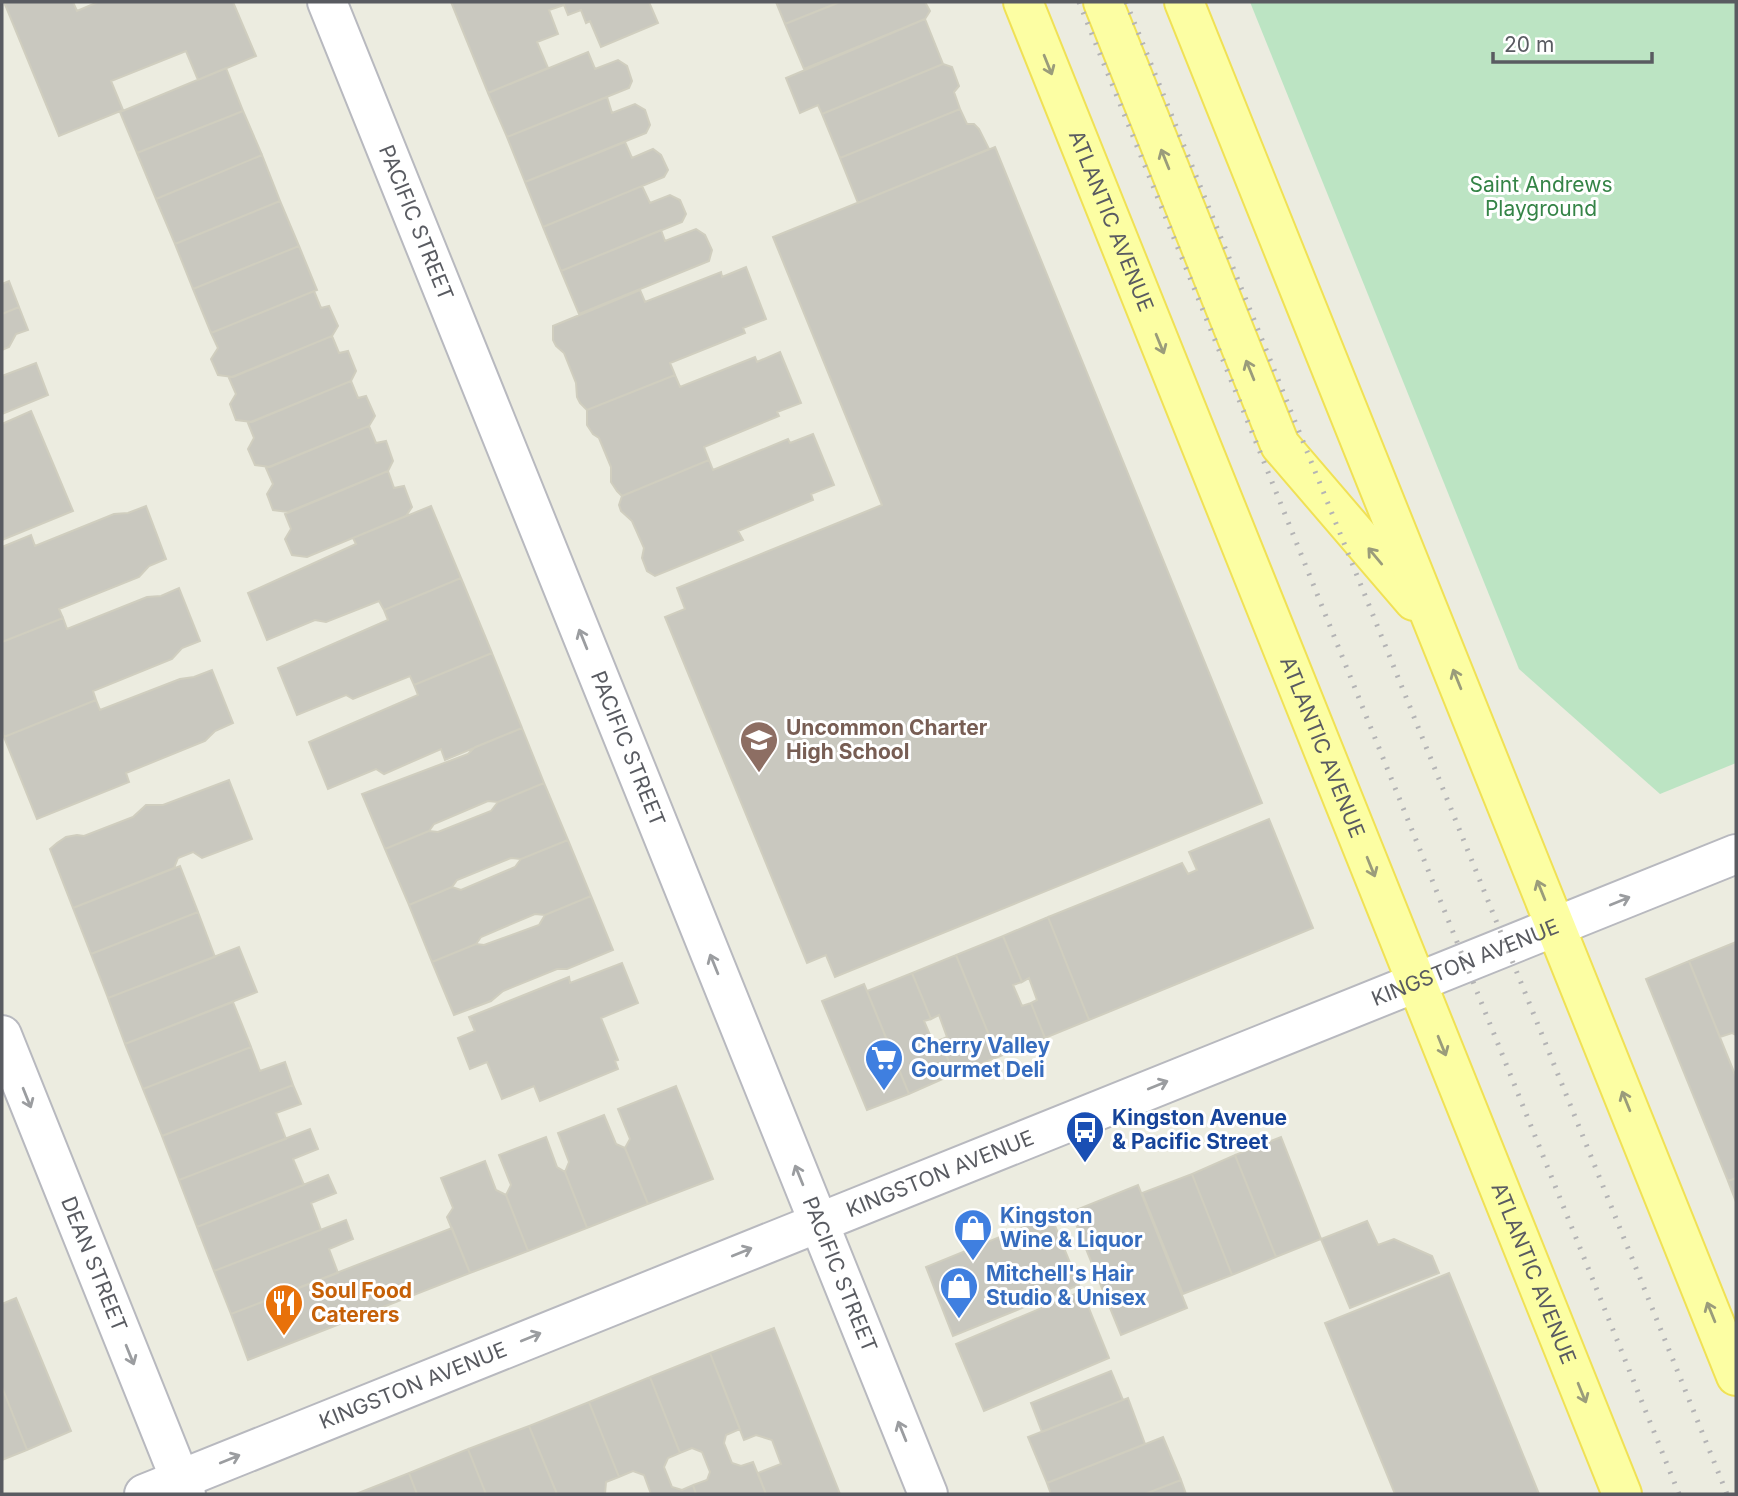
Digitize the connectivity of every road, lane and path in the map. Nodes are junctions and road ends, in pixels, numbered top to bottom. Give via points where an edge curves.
1 (327, 2) edge
2 (1023, 2) edge
3 (1102, 2) edge
4 (1184, 2) edge
5 (1436, 627) junction
6 (1736, 854) edge
7 (1556, 926) junction
8 (1417, 982) junction
9 (2, 1035) edge
10 (818, 1222) junction
11 (1736, 1376) edge
12 (183, 1487) edge
13 (144, 1494) edge
14 (928, 1494) edge
15 (1622, 1494) edge

10 -> 1 street, PACIFIC STREET
2 -> 8 main road, ATLANTIC AVENUE
5 -> 3 main road via 1280,445
4 - 5 main road
7 -> 5 main road
7 -> 6 street, KINGSTON AVENUE
7 - 8 street, KINGSTON AVENUE
11 -> 7 main road
10 -> 8 street, KINGSTON AVENUE
8 -> 15 main road, ATLANTIC AVENUE
9 -> 12 street, DEAN STREET
12 -> 10 street, KINGSTON AVENUE
14 -> 10 street, PACIFIC STREET
12 - 13 street, KINGSTON AVENUE

